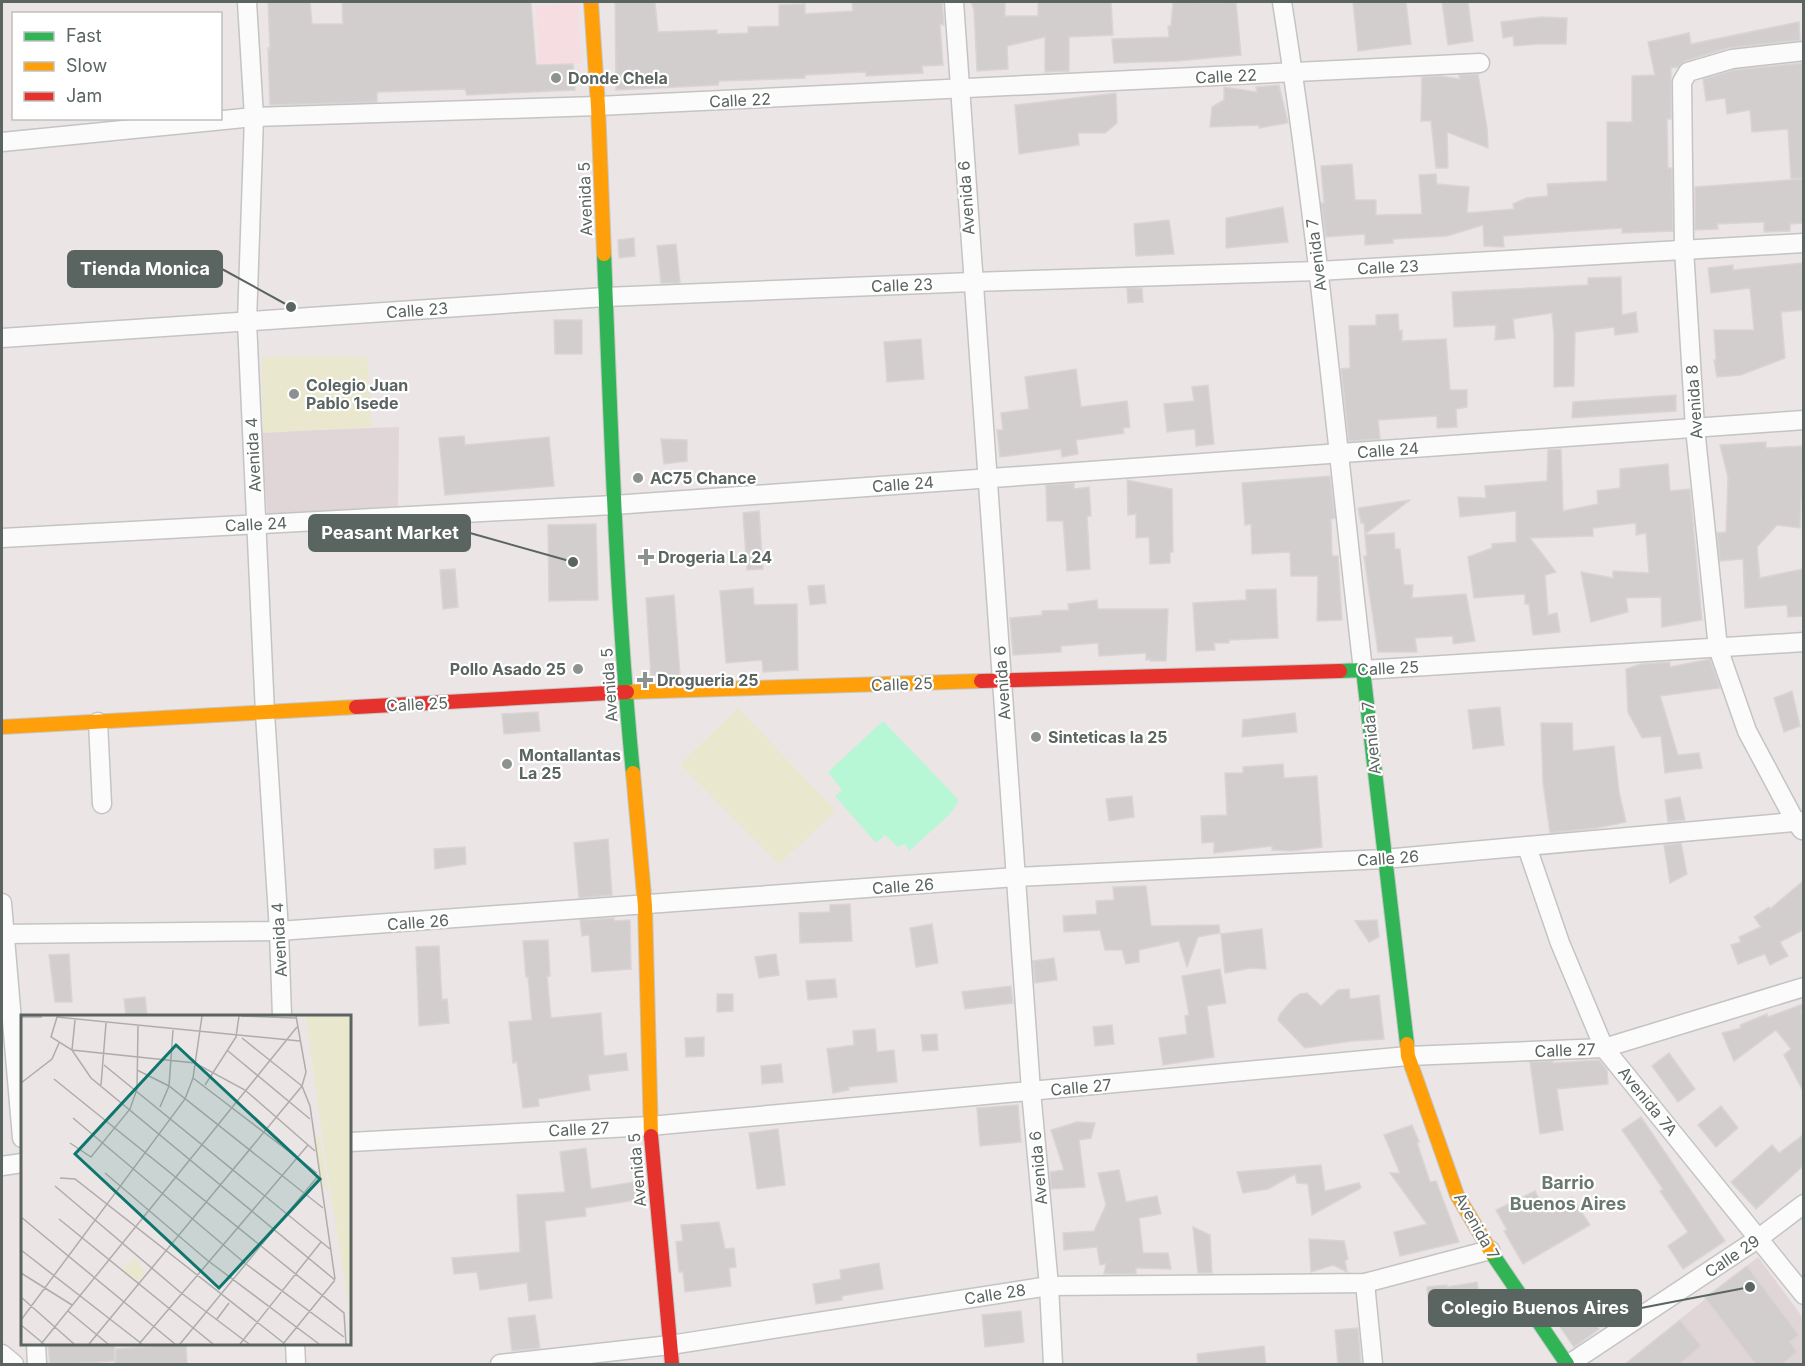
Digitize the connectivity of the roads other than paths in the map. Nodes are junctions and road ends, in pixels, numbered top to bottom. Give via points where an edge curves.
1 (247, 2) edge
2 (591, 2) edge
3 (954, 2) edge
4 (1282, 2) edge
5 (1803, 51) edge
6 (1480, 63) dead end
7 (1293, 72) junction
8 (959, 90) junction
9 (598, 106) junction
10 (254, 117) junction
11 (2, 142) edge
12 (1803, 243) edge
13 (1684, 249) junction
14 (1318, 271) junction
15 (973, 282) junction
16 (605, 297) junction
17 (247, 322) junction
18 (2, 338) edge
19 (1803, 420) edge
20 (1695, 428) junction
21 (1338, 453) junction
22 (987, 478) junction
23 (614, 505) junction
24 (256, 524) junction
25 (2, 538) edge
26 (1803, 642) edge
27 (1718, 648) junction
28 (1363, 670) junction
29 (1001, 680) junction
30 (625, 693) junction
31 (265, 713) junction
32 (98, 722) junction
33 (2, 728) edge
34 (102, 804) dead end
35 (1801, 824) edge
36 (1527, 847) junction
37 (1384, 859) junction
38 (1016, 877) junction
39 (2, 903) edge
40 (645, 906) junction
41 (279, 932) junction
42 (2, 934) edge
43 (1803, 987) edge
44 (282, 1015) edge
45 (1604, 1048) junction
46 (1408, 1056) junction
47 (1031, 1091) junction
48 (650, 1126) junction
49 (21, 1128) edge
50 (351, 1142) edge
51 (21, 1163) edge
52 (2, 1166) edge
53 (1803, 1204) edge
54 (1759, 1238) junction
55 (1490, 1250) junction
56 (1365, 1283) junction
57 (1049, 1286) junction
58 (1803, 1294) edge
59 (36, 1345) edge
60 (295, 1345) edge
61 (670, 1345) junction
62 (2, 1354) edge
63 (14, 1365) edge
64 (37, 1365) edge
65 (296, 1365) edge
66 (500, 1365) edge
67 (672, 1365) edge
68 (1053, 1365) edge
69 (1373, 1365) edge
70 (1568, 1365) edge

1 - 10 street, Avenida 4
2 - 9 street, Avenida 5
3 - 8 street, Avenida 6
4 - 7 street, Avenida 7
5 - 13 street, Avenida 8 via 1732,59 1688,72 1682,82
6 - 7 street, Calle 22
7 - 8 street, Calle 22
7 - 14 street, Avenida 7
8 - 9 street, Calle 22
8 - 15 street, Avenida 6
9 - 10 street, Calle 22
9 - 16 street, Avenida 5
10 - 11 street, Calle 22
10 - 17 street, Avenida 4
12 - 13 street, Calle 23
13 - 14 street, Calle 23
13 - 20 street, Avenida 8
14 - 15 street, Calle 23
14 - 21 street, Avenida 7
15 - 16 street, Calle 23
15 - 22 street, Avenida 6
16 - 17 street, Calle 23
16 - 23 street, Avenida 5
17 - 18 street, Calle 23
17 - 24 street, Avenida 4
19 - 20 street, Calle 24
20 - 21 street, Calle 24
20 - 27 street, Avenida 8
21 - 22 street, Calle 24
21 - 28 street, Avenida 7
22 - 23 street, Calle 24
22 - 29 street, Avenida 6
23 - 24 street, Calle 24
23 - 30 street, Avenida 5
24 - 25 street, Calle 24
24 - 31 street, Avenida 4
26 - 27 street, Calle 25
27 - 28 street, Calle 25
27 - 35 street, Avenida 8 via 1747,730
28 - 29 street, Calle 25
28 - 37 street, Avenida 7
29 - 30 street, Calle 25
29 - 38 street, Avenida 6
30 - 31 street, Calle 25
30 - 40 street, Avenida 5
31 - 32 street, Calle 25
31 - 41 street, Avenida 4
32 - 33 street, Calle 25
32 - 34 street
35 - 36 street, Calle 26
36 - 37 street, Calle 26
36 - 45 street, Avenida 7A via 1560,943
37 - 38 street, Calle 26
37 - 46 street, Avenida 7
38 - 40 street, Calle 26
38 - 47 street, Avenida 6
39 - 42 street
40 - 41 street, Calle 26
40 - 48 street, Avenida 5
41 - 42 street, Calle 26
41 - 44 street, Avenida 4
42 - 49 street
43 - 45 street, Calle 27
45 - 46 street, Calle 27
45 - 54 street, Avenida 7A
46 - 47 street, Calle 27
46 - 55 street, Avenida 7 via 1457,1195
47 - 48 street, Calle 27
47 - 57 street, Avenida 6
48 - 50 street, Calle 27
48 - 61 street, Avenida 5
51 - 52 street
53 - 54 street, Calle 29
54 - 58 street, Avenida 7A
54 - 70 street, Calle 29
55 - 56 street, Calle 28
55 - 70 street, Avenida 7
56 - 57 street, Calle 28
56 - 69 street
57 - 61 street, Calle 28
57 - 68 street, Avenida 6
59 - 64 street
60 - 65 street
61 - 66 street, Calle 28
61 - 67 street, Avenida 5
62 - 63 street

